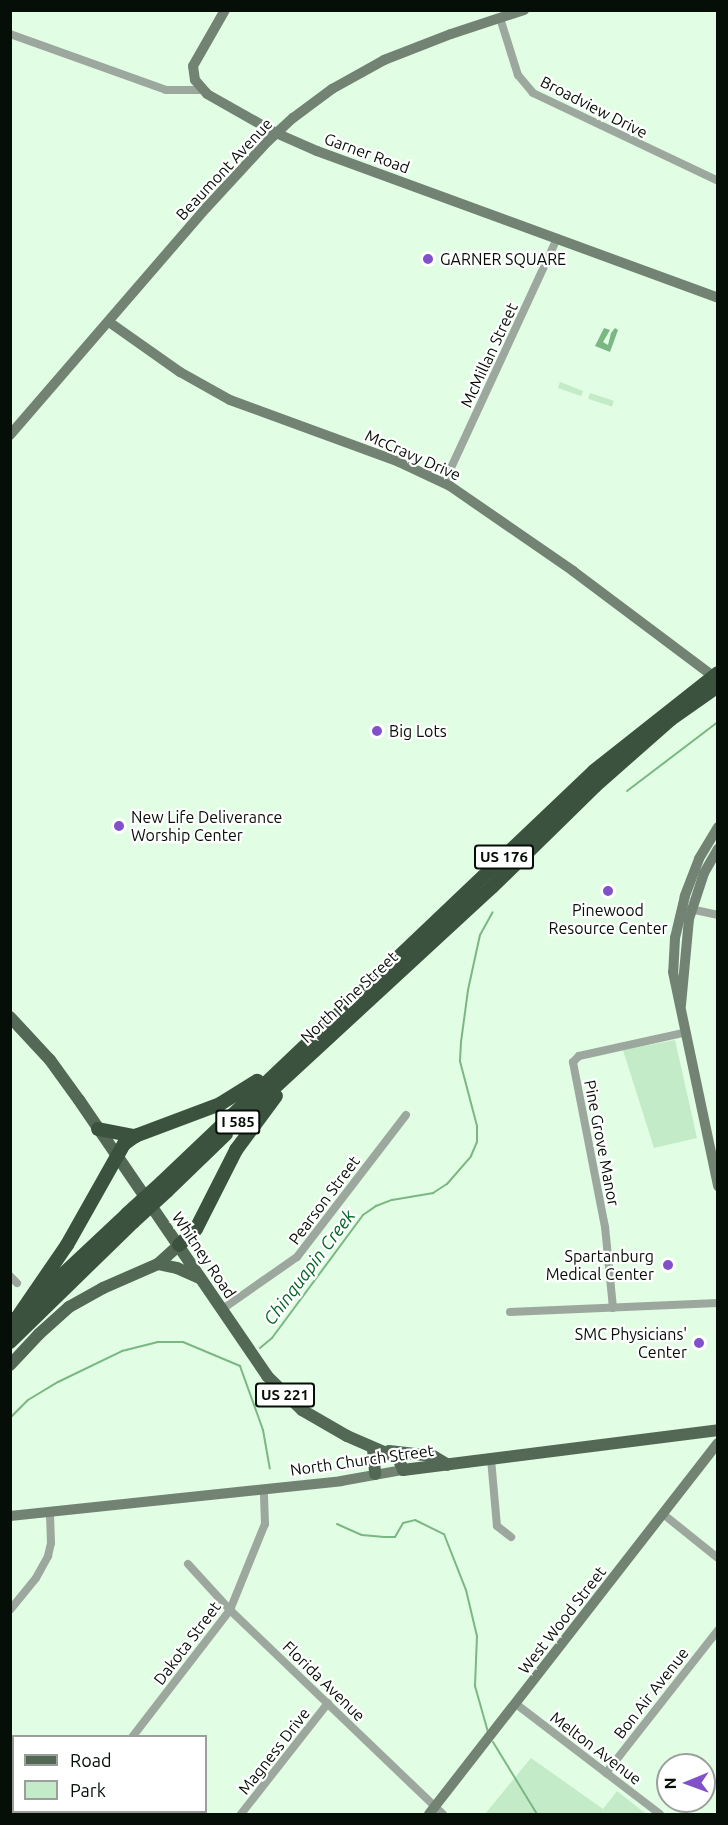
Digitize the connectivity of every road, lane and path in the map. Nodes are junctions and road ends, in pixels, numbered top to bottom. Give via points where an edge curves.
1 (524, 10) edge
2 (222, 11) edge
3 (500, 18) junction
4 (10, 34) edge
5 (201, 90) junction
6 (276, 133) junction
7 (717, 181) edge
8 (557, 238) junction
9 (717, 297) edge
10 (109, 322) junction
11 (10, 435) edge
12 (444, 483) junction
13 (717, 681) edge
14 (717, 827) edge
15 (717, 849) edge
16 (687, 908) junction
17 (717, 915) edge
18 (11, 1019) edge
19 (683, 1033) junction
20 (306, 1052) junction
21 (406, 1114) dead end
22 (98, 1129) junction
23 (135, 1136) junction
24 (117, 1157) junction
25 (717, 1186) edge
26 (130, 1218) junction
27 (179, 1245) junction
28 (158, 1264) junction
29 (10, 1276) edge
30 (201, 1279) junction
31 (16, 1283) dead end
32 (717, 1303) edge
33 (613, 1308) junction
34 (221, 1310) junction
35 (510, 1312) dead end
36 (15, 1319) edge
37 (10, 1342) edge
38 (10, 1365) edge
39 (717, 1430) edge
40 (717, 1443) edge
41 (375, 1449) junction
42 (491, 1459) junction
43 (448, 1465) junction
44 (403, 1470) junction
45 (375, 1474) junction
46 (264, 1490) junction
47 (50, 1512) junction
48 (663, 1514) junction
49 (10, 1516) edge
50 (511, 1537) dead end
51 (717, 1558) edge
52 (188, 1564) dead end
53 (10, 1610) edge
54 (230, 1610) junction
55 (717, 1630) edge
56 (328, 1703) junction
57 (516, 1704) junction
58 (135, 1735) edge
59 (606, 1773) junction
60 (436, 1812) edge
61 (241, 1815) edge
62 (660, 1815) edge

1 - 3 street, Beaumont Avenue
2 - 5 street via 194,61 193,74
3 - 6 street, Beaumont Avenue via 426,42 366,69 315,101
3 - 7 street, Broadview Drive via 518,75 533,93
4 - 5 street, Garner Road via 166,90
5 - 6 street, Garner Road
6 - 8 street, Garner Road
6 - 10 street, Beaumont Avenue
8 - 9 street, Garner Road
8 - 12 street, McMillan Street
10 - 11 street, Beaumont Avenue
10 - 12 street, McCravy Drive via 180,372 230,400 399,462
12 - 13 street, McCravy Drive via 559,562
13 - 20 highway, North Pine Street / US 176 via 594,771
14 - 16 street via 694,871
15 - 16 street
16 - 17 street
16 - 19 street
18 - 22 main road, Whitney Road / US 221 via 50,1060
19 - 25 street
19 - 33 street, Pine Grove Manor via 579,1056 573,1062 605,1227
20 - 23 highway via 220,1104
20 - 26 highway, North Pine Street / I 585, bridge
20 - 27 highway via 248,1131 196,1229
21 - 34 street, Pearson Street via 297,1257
22 - 23 highway
22 - 24 main road, Whitney Road / US 221
23 - 24 highway via 124,1144
24 - 27 main road, Whitney Road / US 221
24 - 36 highway via 67,1245
26 - 36 highway, North Pine Street / I 585
26 - 37 highway, North Pine Street / I 585
27 - 28 main road
27 - 30 main road, Whitney Road / US 221
28 - 30 main road
28 - 38 main road via 69,1307
29 - 31 street
30 - 34 main road, Whitney Road / US 221
32 - 33 street
33 - 35 street
34 - 41 main road, Whitney Road / US 221 via 253,1358 284,1394 323,1424
39 - 42 main road, North Church Street
40 - 48 street, West Wood Street
41 - 43 main road via 433,1456
41 - 44 main road, Whitney Road / US 221 via 398,1458
41 - 45 main road
42 - 43 main road, North Church Street
42 - 50 street via 497,1526
43 - 44 main road, North Church Street
44 - 45 street, North Church Street
45 - 46 street, North Church Street
46 - 47 street, North Church Street
46 - 54 street, Dakota Street via 265,1524
47 - 49 street, North Church Street
47 - 53 street via 48,1556
48 - 51 street
48 - 57 street, West Wood Street
52 - 54 street, Florida Avenue
54 - 56 street, Florida Avenue
54 - 58 street, Dakota Street
55 - 59 street, Bon Air Avenue
56 - 60 street, Florida Avenue
56 - 61 street, Magness Drive
57 - 59 street, Melton Avenue
57 - 60 street, West Wood Street
59 - 62 street, Melton Avenue

